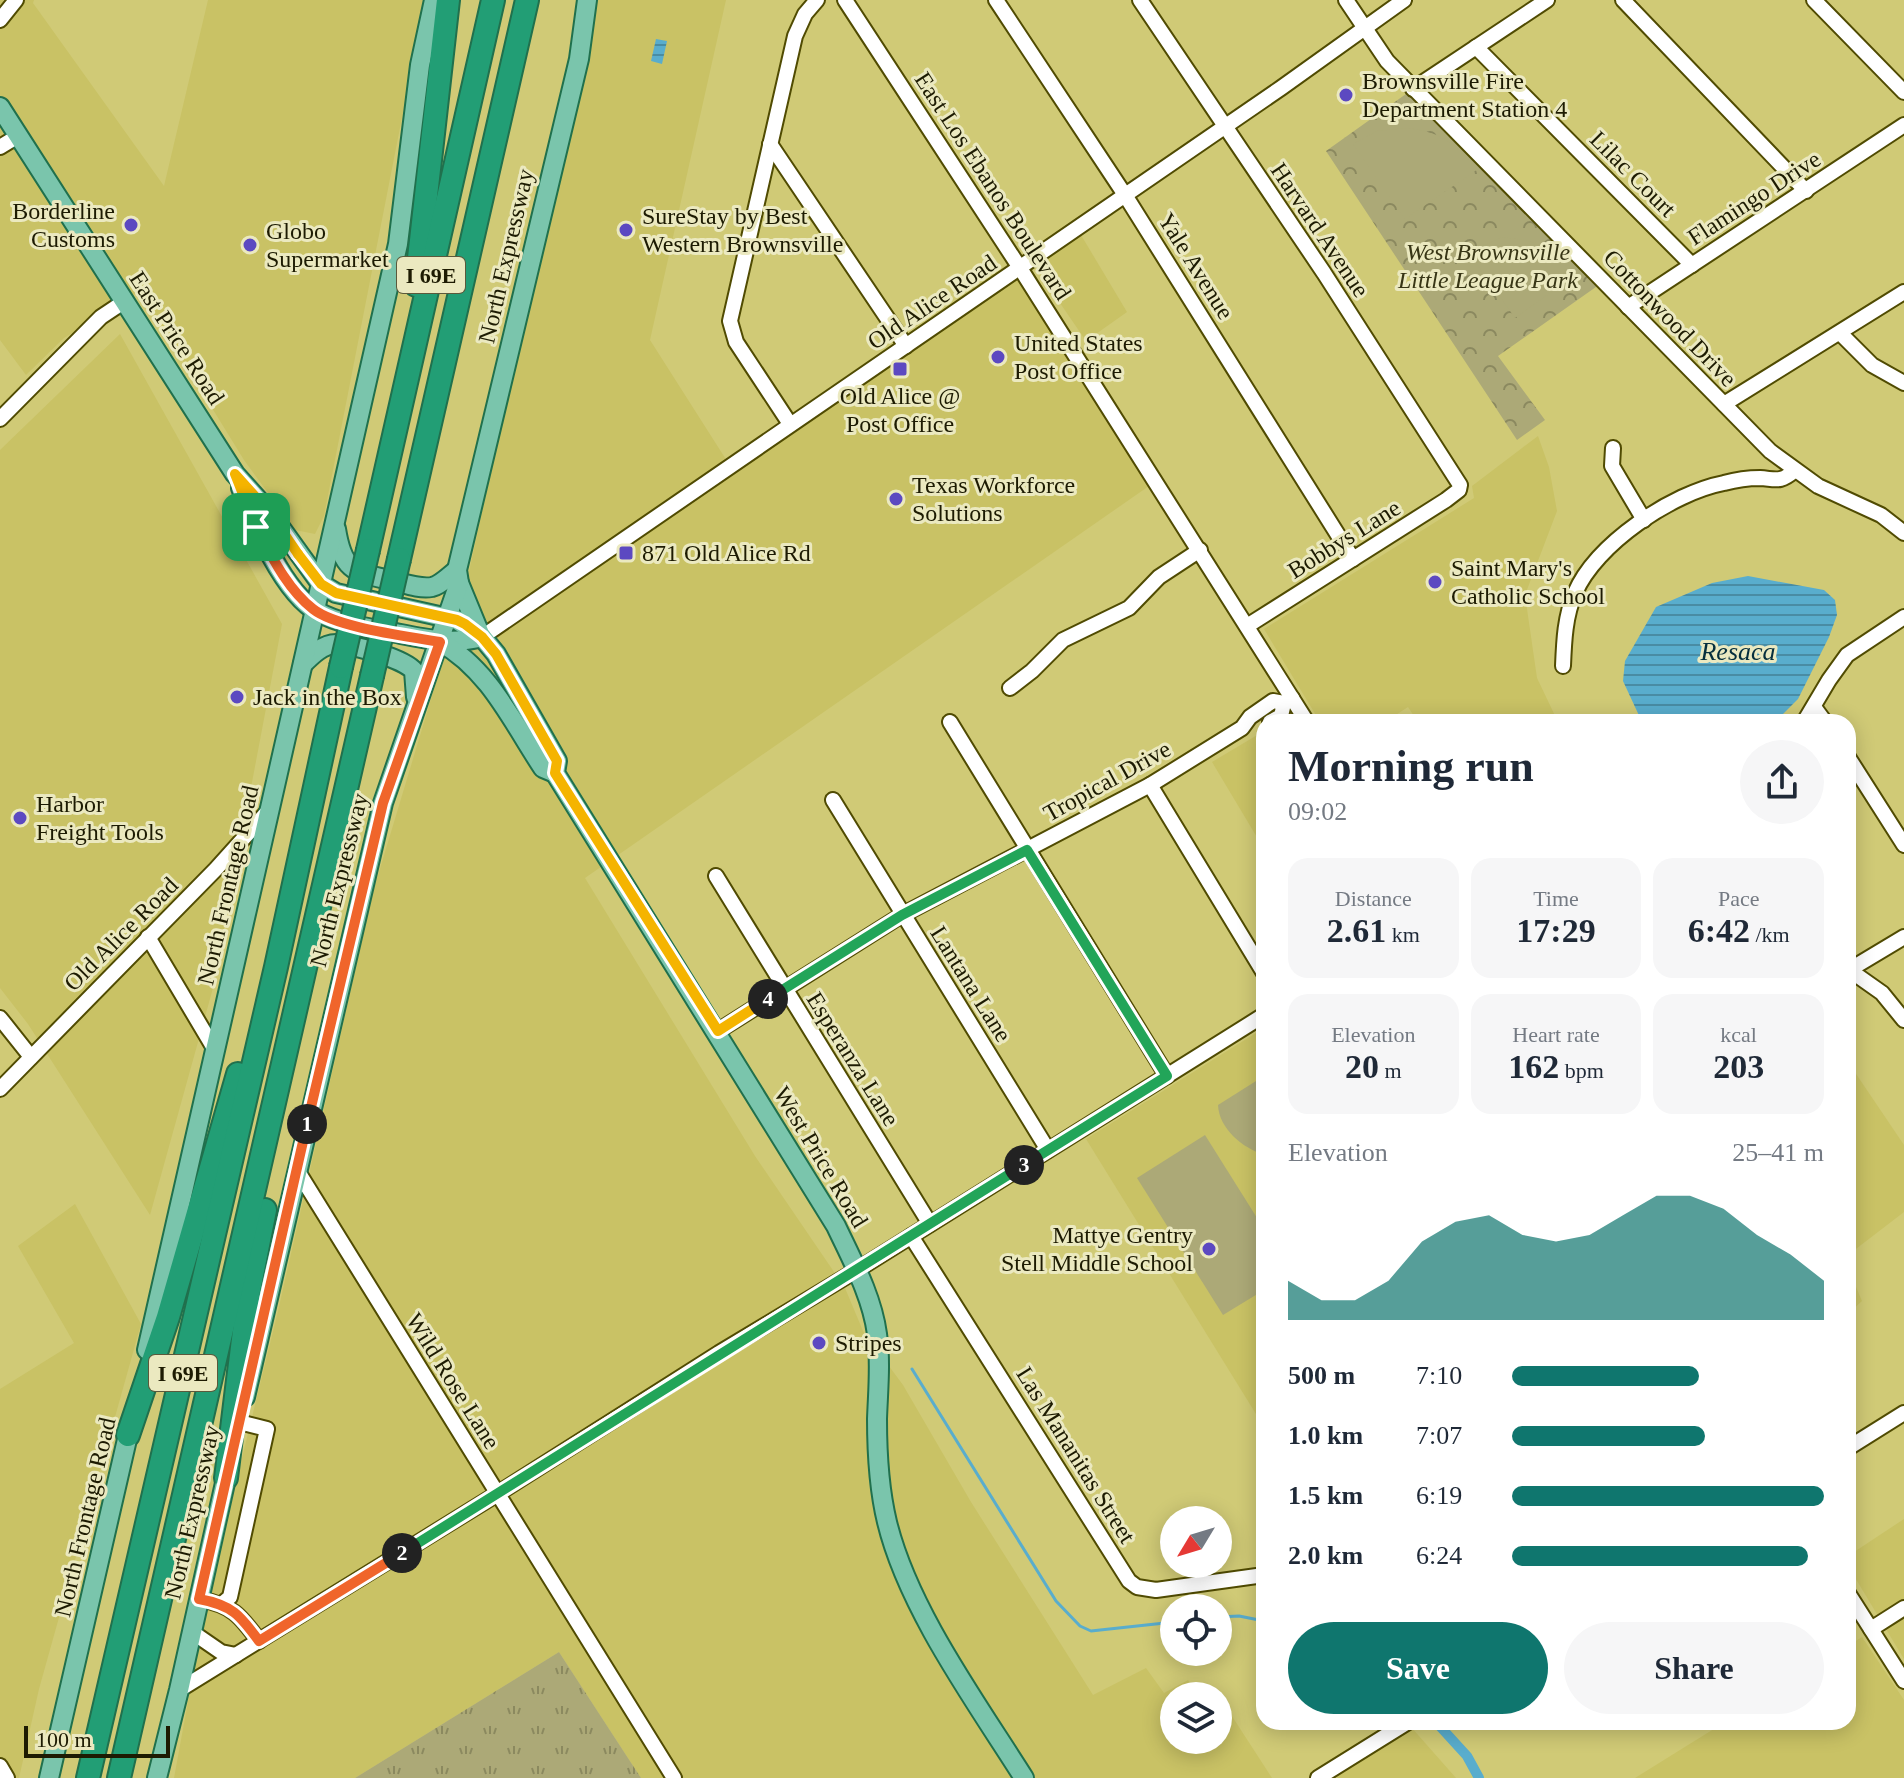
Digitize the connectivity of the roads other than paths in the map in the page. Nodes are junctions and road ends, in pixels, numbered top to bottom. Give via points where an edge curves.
1 (16, 0) edge
2 (434, 0) edge
3 (448, 0) edge
4 (493, 0) edge
5 (527, 0) edge
6 (538, 0) edge
7 (587, 0) edge
8 (817, 0) edge
9 (845, 0) edge
10 (996, 0) edge
11 (1140, 0) edge
12 (1346, 0) edge
13 (1404, 0) edge
14 (1547, 0) edge
15 (1623, 0) edge
16 (1814, 0) edge
17 (0, 20) edge
18 (1365, 29) junction
19 (1476, 47) junction
20 (1413, 89) junction
21 (1904, 92) edge
22 (0, 107) edge
23 (1904, 125) edge
24 (1224, 127) junction
25 (18, 136) junction
26 (770, 144) junction
27 (0, 147) edge
28 (491, 155) junction
29 (1806, 191) junction
30 (1125, 195) junction
31 (1692, 265) junction
32 (1020, 268) junction
33 (1904, 292) edge
34 (125, 301) junction
35 (1628, 307) junction
36 (1840, 333) junction
37 (906, 346) junction
38 (1904, 383) edge
39 (1724, 404) junction
40 (0, 419) edge
41 (398, 419) junction
42 (790, 424) junction
43 (1613, 448) dead end
44 (1794, 471) junction
45 (235, 474) junction
46 (1460, 485) joint
47 (335, 519) junction
48 (1644, 520) junction
49 (1904, 533) edge
50 (1200, 550) junction
51 (1353, 559) junction
52 (276, 564) junction
53 (458, 576) junction
54 (321, 584) junction
55 (315, 611) junction
56 (1904, 617) edge
57 (448, 618) junction
58 (1247, 626) junction
59 (482, 637) junction
60 (440, 642) junction
61 (306, 643) junction
62 (303, 664) junction
63 (1563, 666) dead end
64 (1010, 688) dead end
65 (1288, 700) junction
66 (1814, 707) junction
67 (416, 712) junction
68 (1282, 714) edge
69 (1300, 714) edge
70 (1809, 714) edge
71 (1819, 714) edge
72 (950, 722) dead end
73 (1242, 728) junction
74 (1256, 729) edge
75 (1856, 770) edge
76 (555, 773) junction
77 (1150, 785) junction
78 (833, 800) dead end
79 (270, 808) junction
80 (1904, 845) edge
81 (1027, 850) junction
82 (716, 876) dead end
83 (902, 915) junction
84 (148, 937) junction
85 (1904, 937) edge
86 (1256, 960) edge
87 (1856, 965) edge
88 (276, 967) junction
89 (1856, 974) edge
90 (301, 986) junction
91 (783, 989) junction
92 (0, 1018) edge
93 (1256, 1020) edge
94 (1904, 1020) edge
95 (718, 1031) junction
96 (215, 1050) junction
97 (31, 1057) junction
98 (1167, 1076) junction
99 (0, 1089) edge
100 (1048, 1150) junction
101 (297, 1170) junction
102 (930, 1224) junction
103 (911, 1236) junction
104 (857, 1270) junction
105 (1904, 1413) edge
106 (239, 1422) junction
107 (128, 1435) junction
108 (1856, 1443) edge
109 (226, 1478) junction
110 (497, 1494) junction
111 (1256, 1576) edge
112 (199, 1599) junction
113 (223, 1603) junction
114 (1856, 1606) edge
115 (1904, 1608) edge
116 (1871, 1629) junction
117 (192, 1632) junction
118 (259, 1641) junction
119 (236, 1655) junction
120 (1904, 1681) edge
121 (179, 1690) junction
122 (1395, 1730) edge
123 (0, 1766) edge
124 (47, 1777) edge
125 (7, 1778) edge
126 (88, 1778) edge
127 (119, 1778) edge
128 (157, 1778) edge
129 (674, 1778) edge
130 (1024, 1778) edge
131 (1318, 1778) edge

1 - 17 street
2 - 47 main road, North Frontage Road via 420,65 398,244
3 - 41 highway
4 - 41 highway, North Expressway / I 69E
5 - 28 highway, North Expressway / I 69E
6 - 28 highway
7 - 53 main road, North Expressway via 579,59
8 - 26 street via 795,36
9 - 32 street, East Los Ebanos Boulevard
10 - 30 street, Yale Avenue
11 - 24 street, Harvard Avenue
12 - 18 street, Cottonwood Drive
13 - 18 street, Old Alice Road
14 - 19 street
15 - 29 street
16 - 21 street
18 - 20 street, Cottonwood Drive
18 - 24 street, Old Alice Road
19 - 20 street
19 - 31 street, Lilac Court
20 - 35 street, Cottonwood Drive
22 - 25 main road, East Price Road
23 - 29 street, Flamingo Drive
24 - 30 street, Old Alice Road
24 - 46 street, Harvard Avenue
25 - 27 street
25 - 34 main road, East Price Road
26 - 37 street
26 - 42 street via 730,321 736,342
28 - 90 highway, North Expressway / I 69E, bridge
29 - 31 street, Flamingo Drive
30 - 32 street, Old Alice Road
30 - 51 street, Yale Avenue
31 - 35 street, Flamingo Drive
32 - 37 street, Old Alice Road
32 - 50 street, East Los Ebanos Boulevard
33 - 36 street
34 - 40 street via 101,317
34 - 45 main road, East Price Road
35 - 39 street, Cottonwood Drive
36 - 38 street via 1872,365
36 - 39 street
37 - 42 street, Old Alice Road
39 - 44 street, Cottonwood Drive
41 - 88 highway, North Expressway / I 69E, bridge
42 - 59 street, Old Alice Road
43 - 48 street via 1612,466
44 - 48 street via 1772,481 1750,479 1704,488
44 - 49 street, Cottonwood Drive via 1881,515
45 - 52 main road, East Price Road
45 - 54 main road, East Price Road
46 - 51 street, Bobbys Lane via 1446,500
47 - 53 main road via 339,550 357,572 420,587 435,587
47 - 54 main road, North Frontage Road
48 - 63 street via 1600,556 1581,580 1567,619
50 - 58 street, East Los Ebanos Boulevard
50 - 64 street via 1159,577 1129,608 1063,640
51 - 58 street, Bobbys Lane
52 - 55 main road, East Price Road
52 - 61 main road via 302,616
53 - 57 main road, North Expressway
53 - 59 main road
54 - 55 main road, North Frontage Road
54 - 57 main road via 336,593
55 - 60 main road via 337,621
55 - 61 main road, North Frontage Road
56 - 66 street via 1847,655
57 - 59 main road, West Price Road
57 - 60 main road, North Expressway
58 - 65 street, East Los Ebanos Boulevard
59 - 60 main road
59 - 76 main road, West Price Road via 557,761
60 - 67 main road, North Expressway
60 - 76 main road via 475,667 543,768
61 - 62 main road, North Frontage Road
62 - 67 main road via 334,644 405,662 416,679
62 - 79 main road, North Frontage Road
65 - 68 street
65 - 69 street, East Los Ebanos Boulevard
65 - 73 street, Tropical Drive via 1273,701
66 - 70 street
66 - 71 street
67 - 101 main road, North Expressway via 383,803
72 - 81 street
73 - 74 street, Tropical Drive
73 - 77 street, Tropical Drive
75 - 80 street
76 - 95 main road, West Price Road
77 - 81 street, Tropical Drive
77 - 86 street
78 - 83 street, Lantana Lane
79 - 84 street, Old Alice Road
79 - 96 main road, North Frontage Road
81 - 83 street, Tropical Drive
81 - 98 street
82 - 91 street, Esperanza Lane
83 - 91 street, Tropical Drive
83 - 100 street, Lantana Lane
84 - 96 street
84 - 97 street, Old Alice Road
85 - 87 street
88 - 107 highway via 236,1078 168,1317
88 - 126 highway, North Expressway / I 69E
89 - 94 street via 1882,993
90 - 109 highway via 295,1062 249,1290
90 - 127 highway, North Expressway / I 69E
91 - 95 street, Tropical Drive
91 - 102 street, Esperanza Lane
92 - 97 street
93 - 98 street
95 - 104 main road, West Price Road
96 - 107 main road, North Frontage Road
97 - 99 street, Old Alice Road
98 - 100 street
100 - 102 street
101 - 106 main road, North Expressway
101 - 110 street, Wild Rose Lane
102 - 103 street
103 - 104 street
103 - 111 street, Las Mananitas Street via 1129,1581 1156,1590
104 - 110 street
104 - 130 main road, West Price Road via 877,1331 881,1482 895,1550 915,1600
105 - 108 street
106 - 109 main road, North Expressway
106 - 113 street via 267,1429 230,1597
107 - 124 main road, North Frontage Road
109 - 112 main road, North Expressway
110 - 118 street
110 - 129 street, Wild Rose Lane
112 - 113 street
112 - 117 main road, North Expressway
113 - 118 street via 241,1616
114 - 116 street
115 - 116 street
116 - 120 street
117 - 119 street via 221,1652
117 - 121 main road, North Expressway
118 - 119 street
119 - 121 street
121 - 128 main road, North Expressway
122 - 131 street
123 - 125 street

